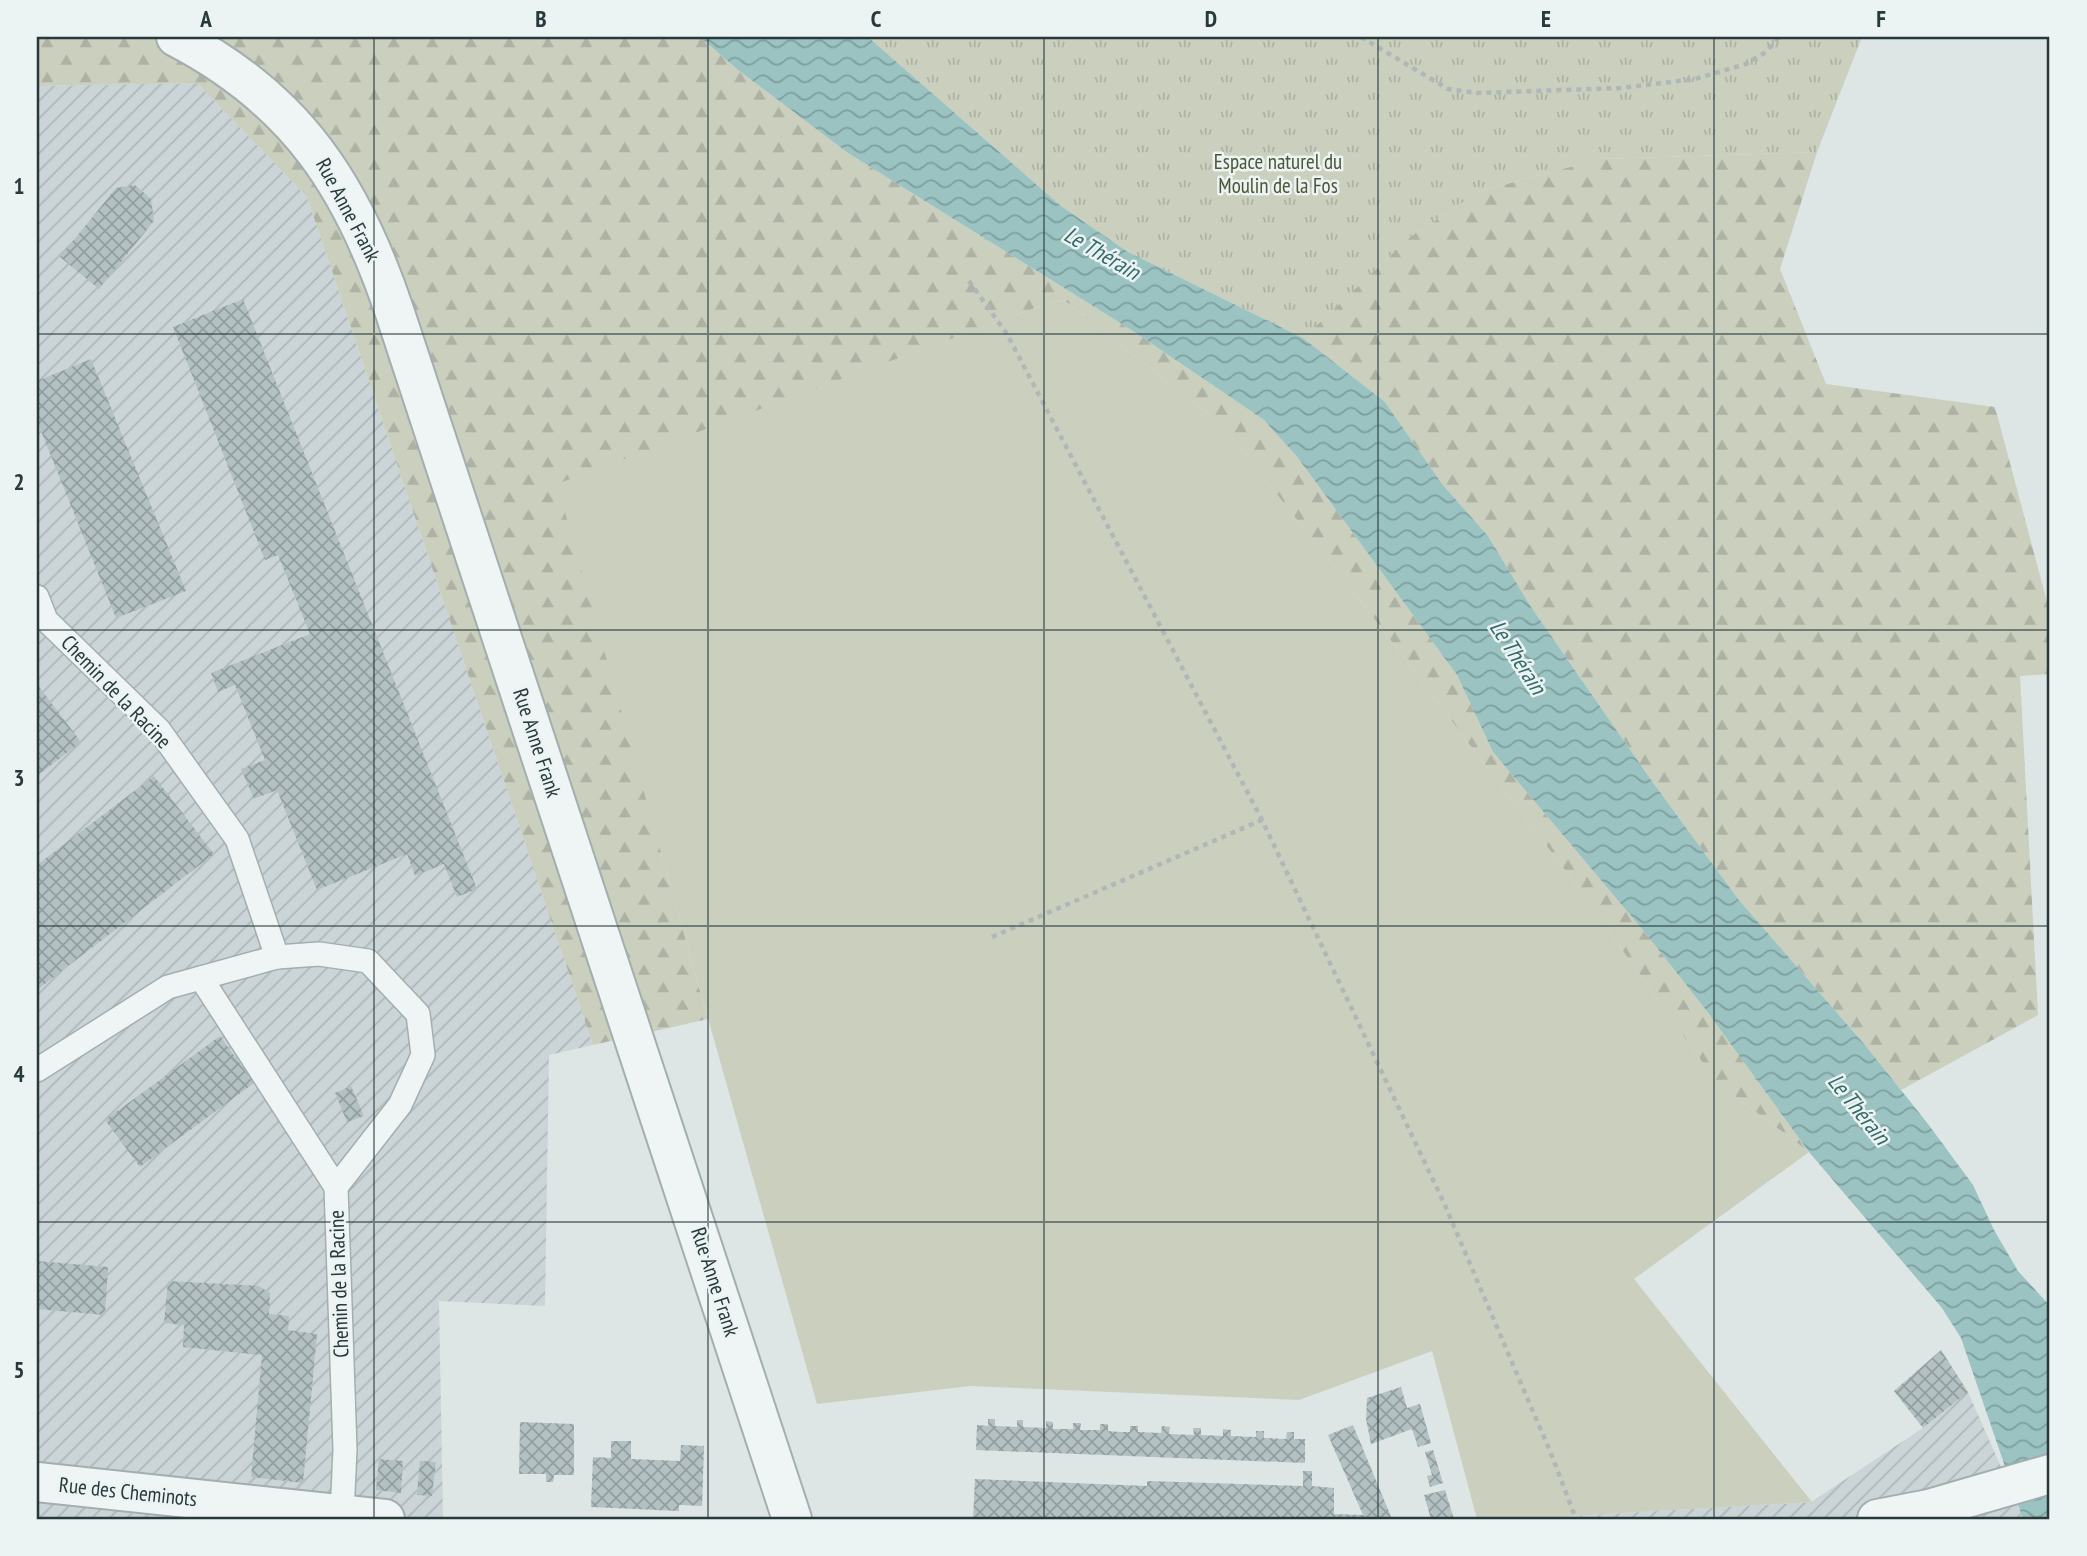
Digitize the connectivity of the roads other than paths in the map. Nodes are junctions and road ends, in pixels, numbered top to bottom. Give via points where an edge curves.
1 (176, 37) edge
2 (37, 597) edge
3 (277, 957) junction
4 (201, 978) junction
5 (37, 1070) edge
6 (336, 1187) junction
7 (2050, 1474) edge
8 (37, 1482) edge
9 (342, 1515) junction
10 (1890, 1518) edge
11 (385, 1519) edge
12 (792, 1519) edge

1 - 12 street, Rue Anne Frank via 244,79 291,121 330,171 373,251
2 - 3 lane, Chemin de la Racine via 46,620 159,730 237,839
3 - 4 lane
3 - 6 lane, Chemin de la Racine via 319,954 368,961 418,1014 423,1055 400,1104
4 - 5 lane via 168,987
4 - 6 lane
6 - 9 lane, Chemin de la Racine via 345,1448
7 - 10 street
8 - 9 street, Rue des Cheminots
9 - 11 street, Rue des Cheminots

